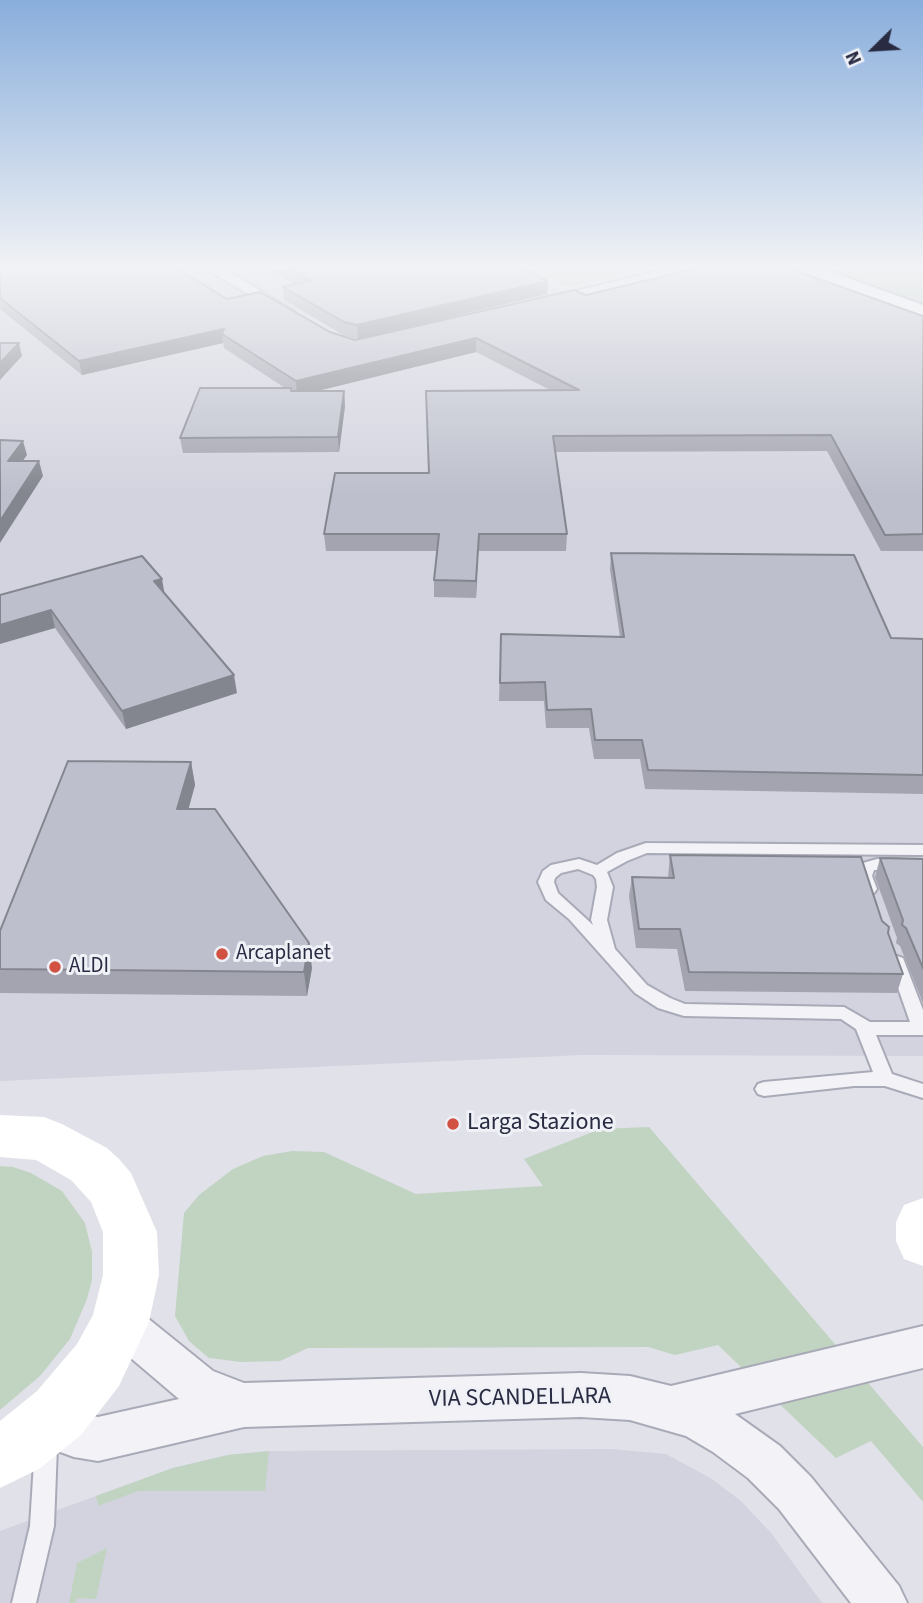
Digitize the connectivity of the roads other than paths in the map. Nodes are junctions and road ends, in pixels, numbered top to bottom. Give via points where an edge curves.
1 (923, 850) edge
2 (923, 865) edge
3 (598, 871) junction
4 (870, 891) edge
5 (607, 951) junction
6 (892, 951) edge
7 (922, 1028) edge
8 (865, 1029) junction
9 (885, 1079) junction
10 (764, 1089) dead end
11 (923, 1091) edge
12 (0, 1136) edge
13 (923, 1222) edge
14 (923, 1241) edge
15 (121, 1322) junction
16 (923, 1347) edge
17 (244, 1405) junction
18 (671, 1408) junction
19 (23, 1441) edge
20 (24, 1603) edge
21 (882, 1603) edge

1 - 3 lane via 646,848
2 - 4 lane via 868,867 865,877
3 - 5 lane via 605,887 599,920
3 - 5 lane via 579,863 568,865 548,875 546,882 551,896
5 - 8 lane via 641,989 684,1010 844,1013
6 - 7 lane
7 - 8 lane
8 - 9 lane
9 - 10 lane
9 - 11 lane
12 - 15 main road via 44,1139 89,1164 112,1189 130,1232 131,1275
13 - 14 main road
15 - 17 street, VIA SCANDELLARA via 199,1388
15 - 19 main road via 78,1392
16 - 18 street
17 - 18 street, VIA SCANDELLARA via 581,1395 630,1398
17 - 19 street, VIA SCANDELLARA via 98,1439 74,1435
18 - 21 street, VIA SCANDELLARA via 729,1436 764,1462 820,1523
19 - 20 lane via 42,1527

